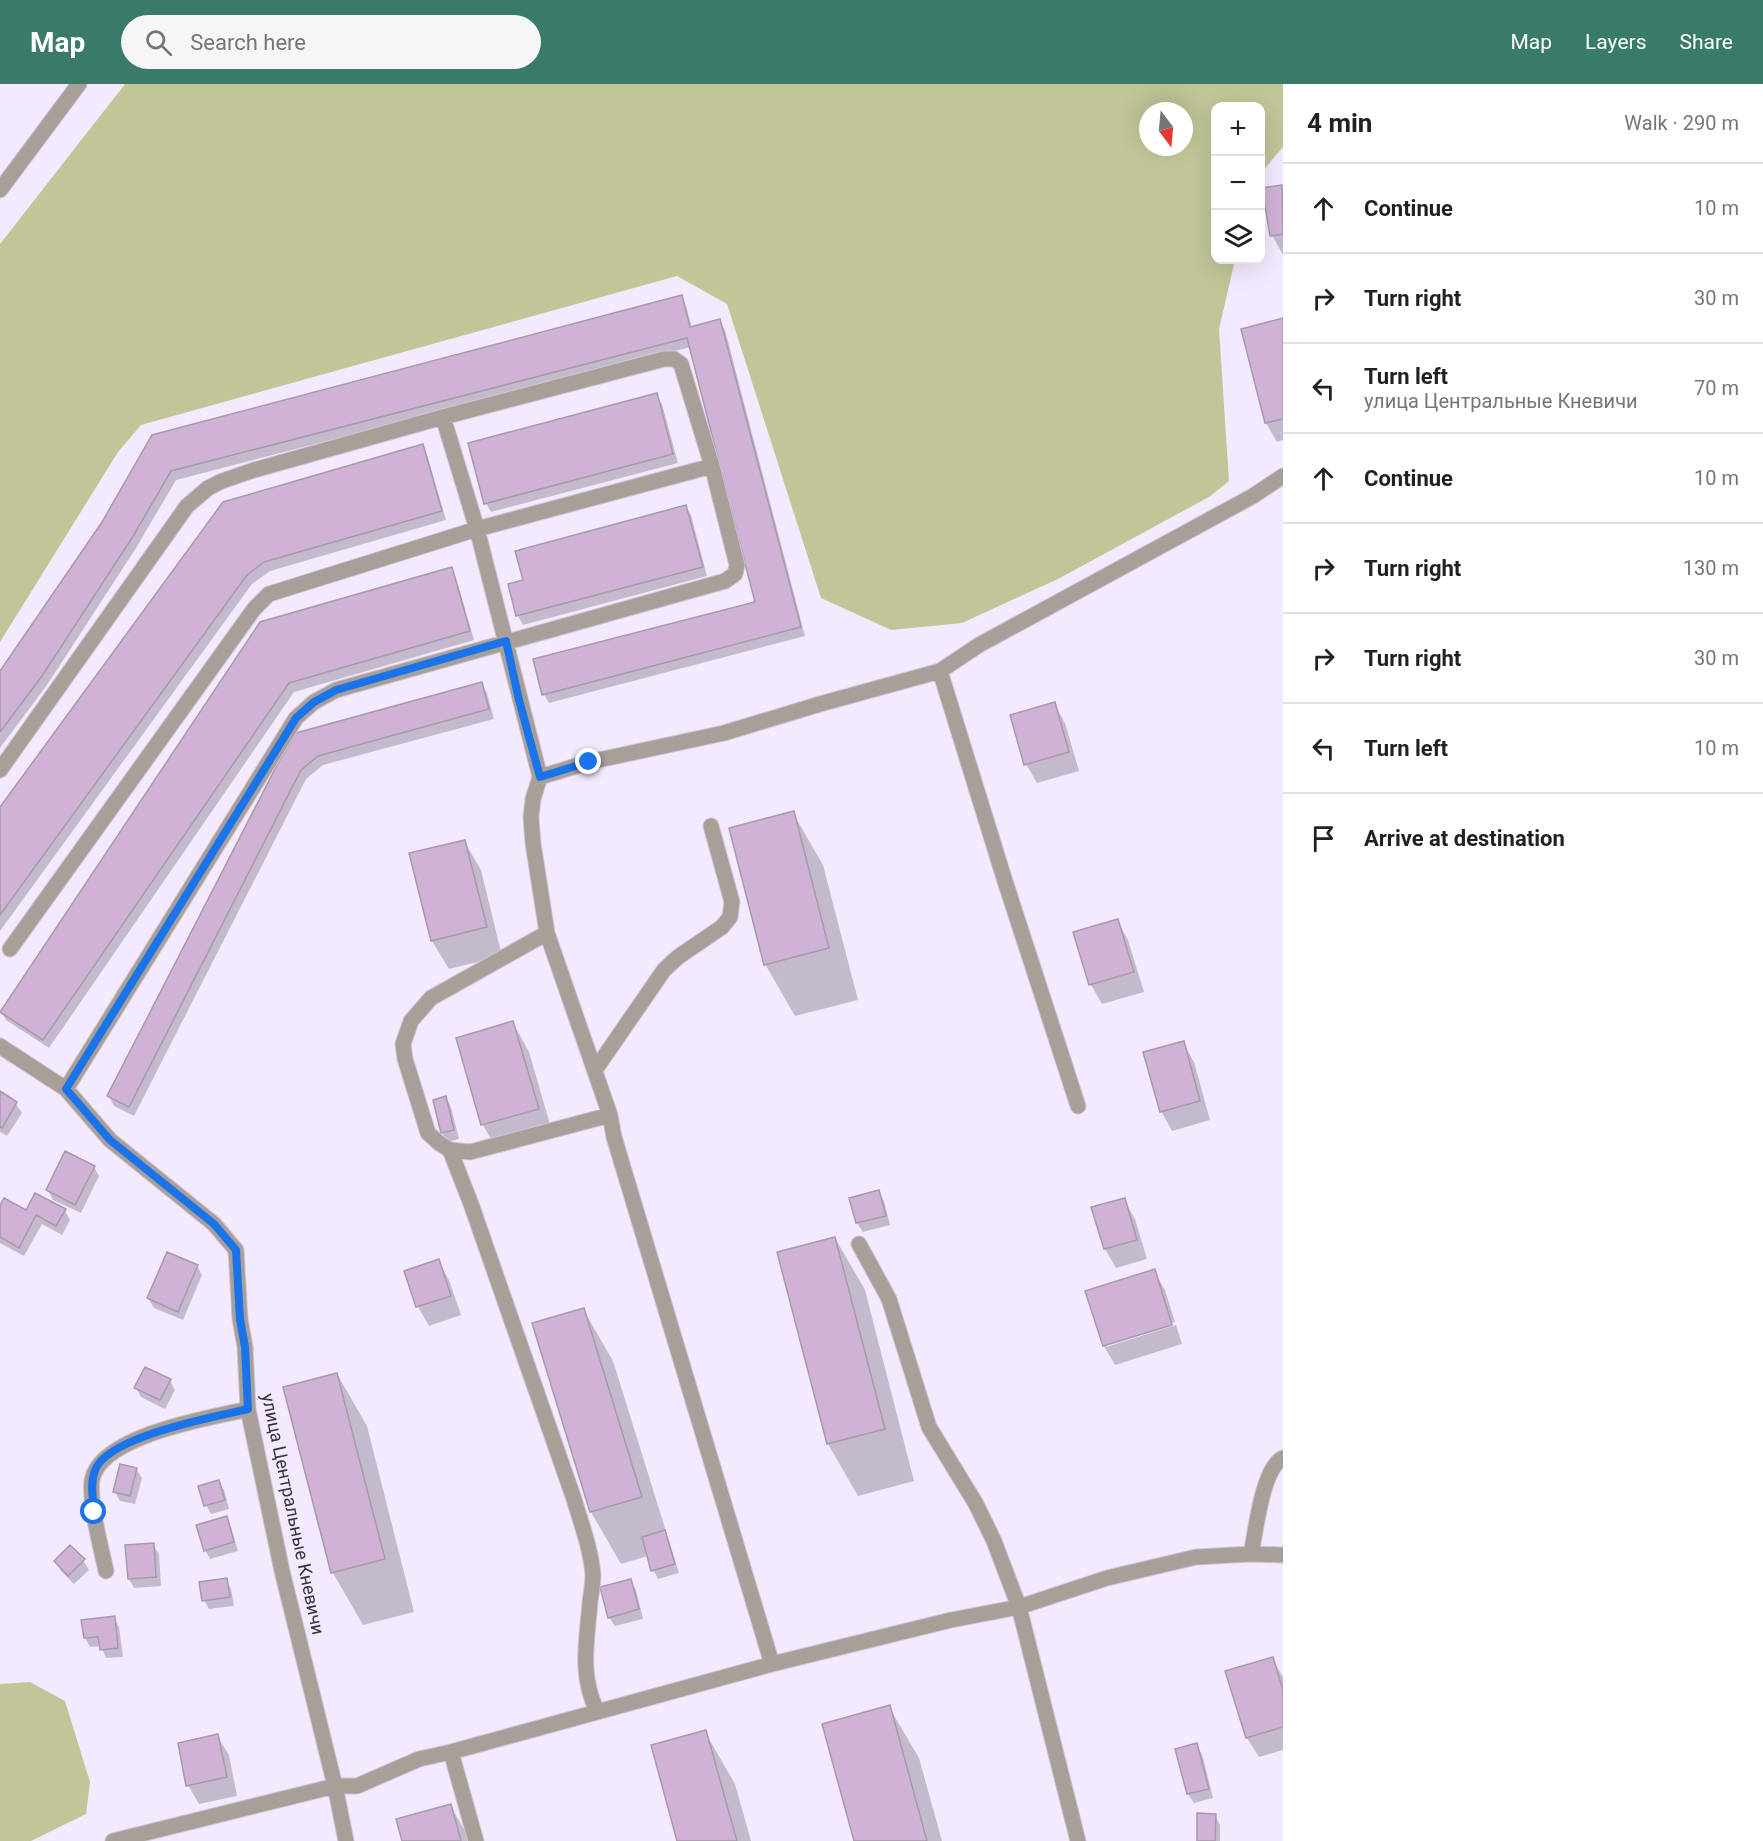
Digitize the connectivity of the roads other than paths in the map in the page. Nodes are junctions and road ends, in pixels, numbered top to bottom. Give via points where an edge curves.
1 (80, 84) edge
2 (0, 190) edge
3 (443, 417) junction
4 (712, 466) junction
5 (1283, 476) edge
6 (477, 529) junction
7 (506, 641) junction
8 (940, 671) junction
9 (0, 770) edge
10 (540, 777) junction
11 (711, 826) dead end
12 (547, 933) junction
13 (9, 949) dead end
14 (0, 1046) edge
15 (595, 1070) junction
16 (66, 1089) junction
17 (1078, 1106) dead end
18 (610, 1115) junction
19 (450, 1150) junction
20 (859, 1244) dead end
21 (248, 1409) junction
22 (1283, 1458) edge
23 (1251, 1554) junction
24 (1283, 1555) edge
25 (106, 1571) dead end
26 (1019, 1607) junction
27 (772, 1664) junction
28 (597, 1711) junction
29 (451, 1752) junction
30 (335, 1786) junction
31 (112, 1841) edge
32 (346, 1841) edge
33 (476, 1841) edge
34 (1078, 1841) edge

1 - 2 street
3 - 4 street via 674,358 681,364
3 - 6 street
3 - 9 street via 254,470 208,489 187,506
4 - 6 street
4 - 7 street via 737,565 735,574 725,581
5 - 8 street via 979,645
6 - 7 street
6 - 13 street via 269,594 254,609
7 - 10 street
7 - 16 street via 336,690 296,718
8 - 10 street via 724,733 589,762
8 - 17 street
10 - 12 street via 531,817
11 - 15 street via 732,902 730,917 664,970
12 - 15 street
12 - 19 street via 431,998 411,1021 403,1044 405,1059 428,1132
14 - 16 street, улица Центральные Кневичи
15 - 18 street
16 - 21 street, улица Центральные Кневичи via 110,1140 214,1224 236,1250
18 - 19 street via 470,1152
18 - 27 street
19 - 28 street via 586,1539 593,1576 585,1678
20 - 26 street via 889,1299 929,1427 976,1504
21 - 25 street via 158,1431 107,1455 96,1468 92,1483
21 - 30 street, улица Центральные Кневичи via 282,1571
22 - 23 street via 1276,1462 1268,1477
23 - 24 street
23 - 26 street via 1196,1557 1118,1575
26 - 27 street
26 - 34 street
27 - 28 street
28 - 29 street
29 - 30 street via 419,1759 357,1786
29 - 33 street
30 - 31 street
30 - 32 street, улица Центральные Кневичи

